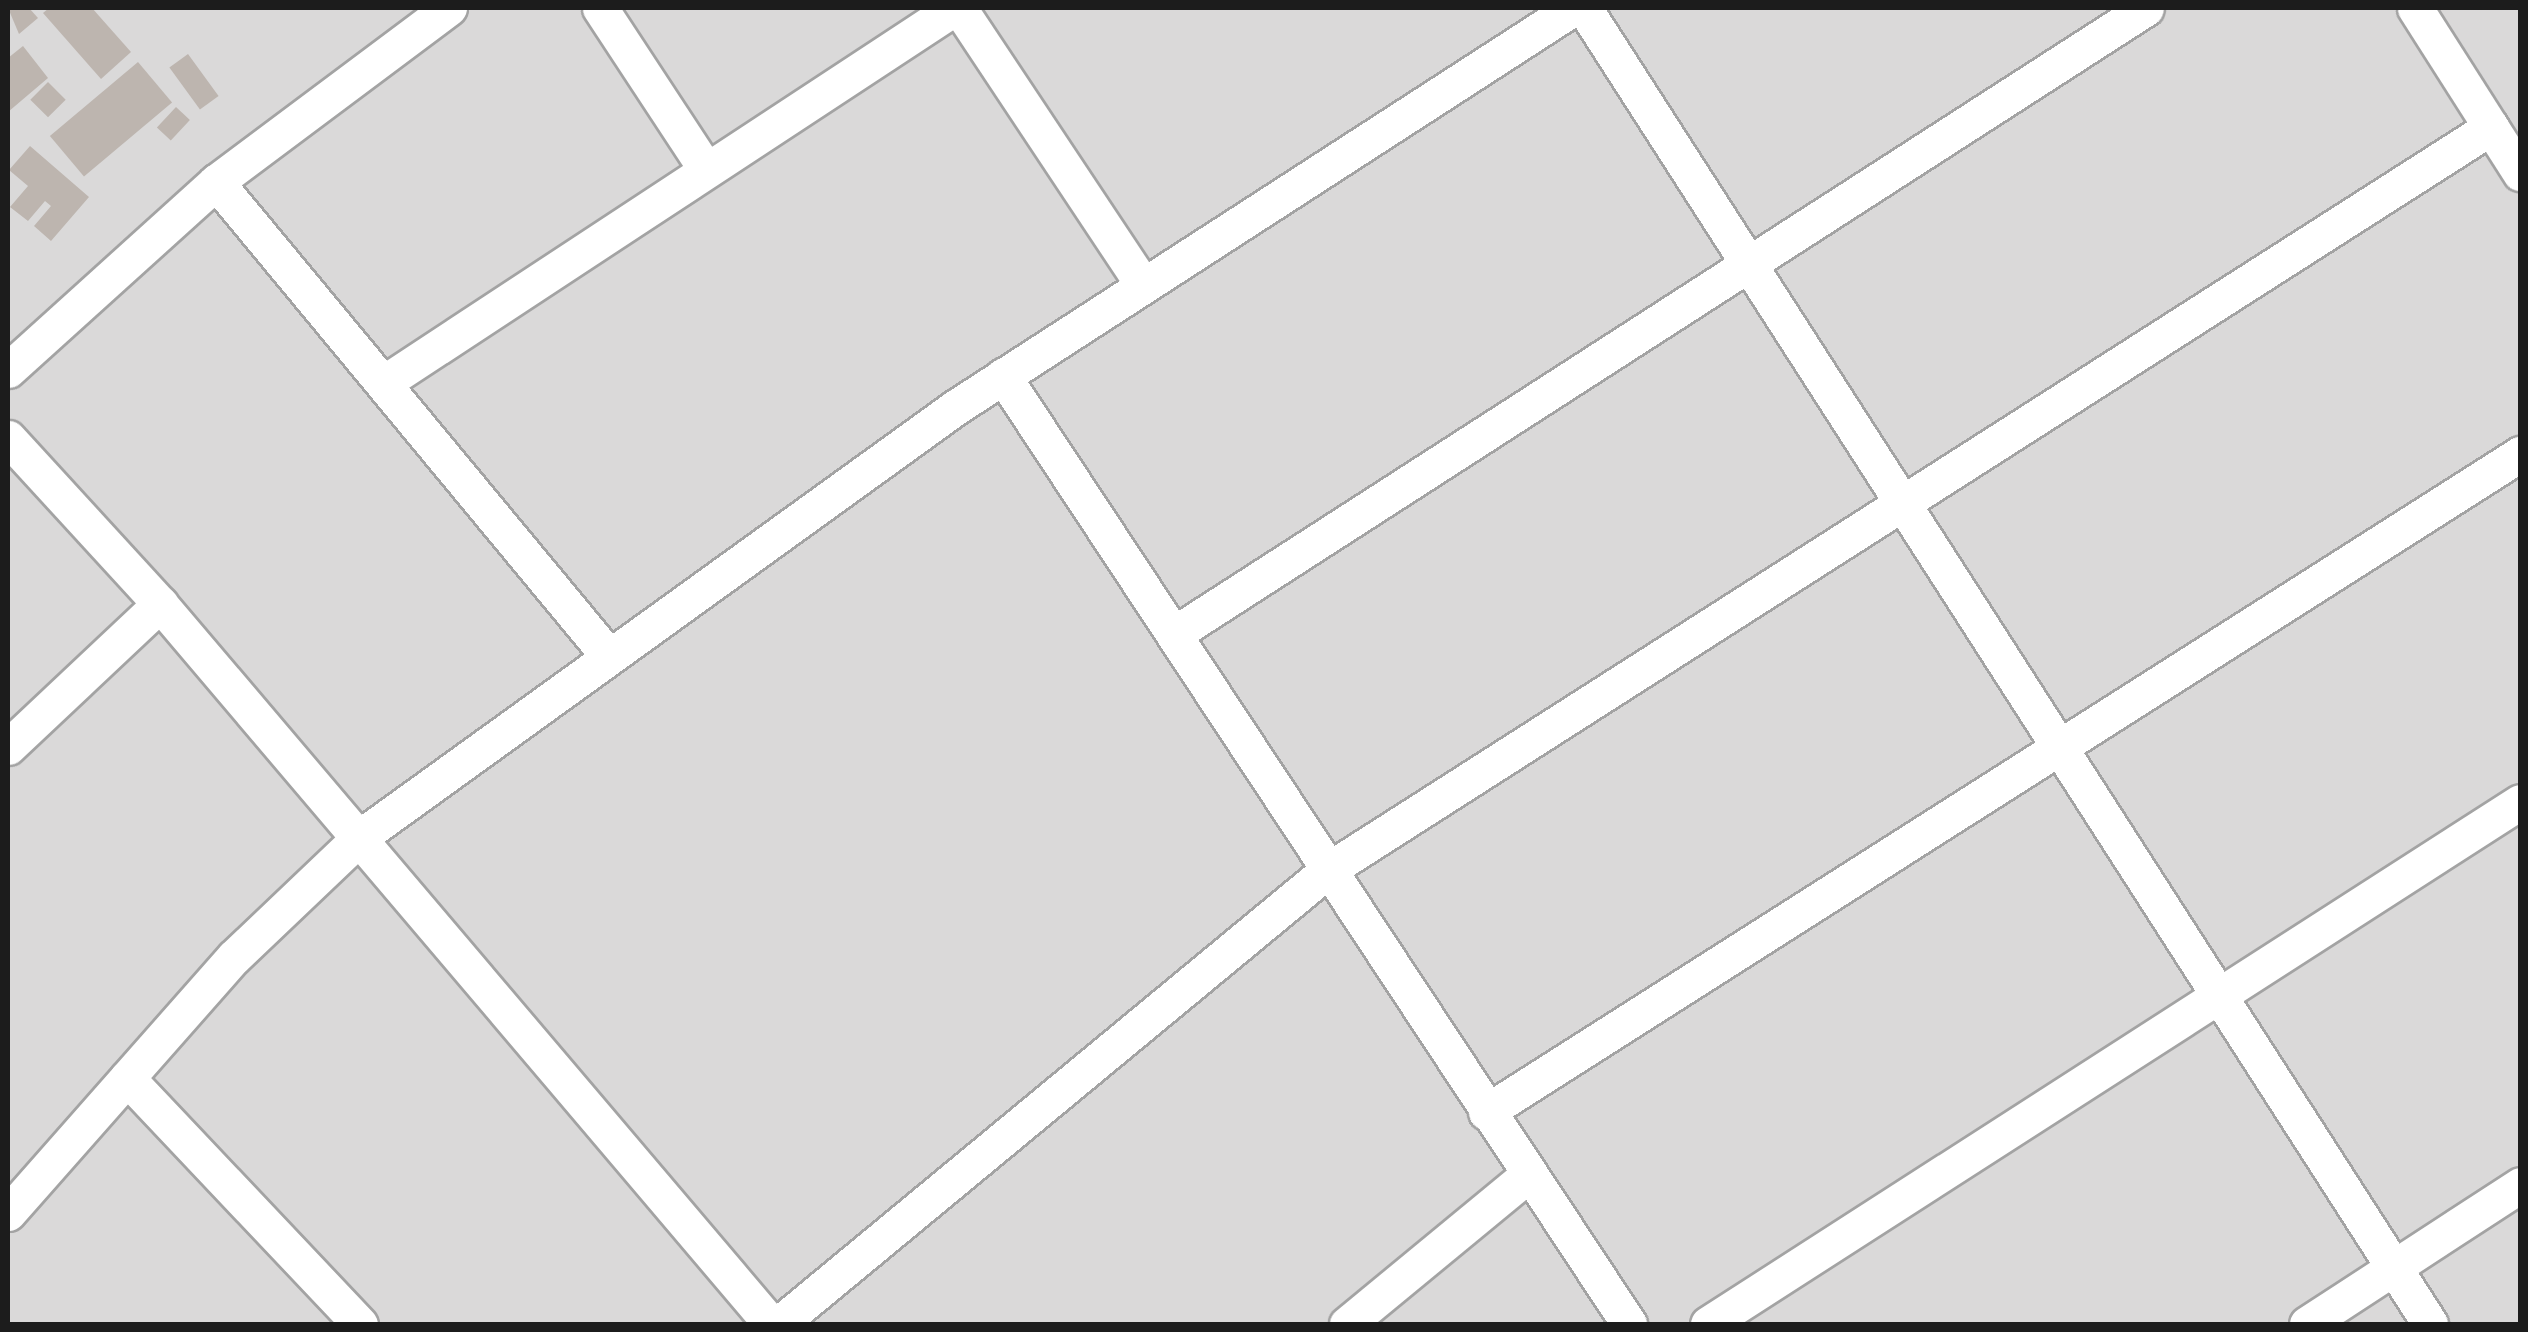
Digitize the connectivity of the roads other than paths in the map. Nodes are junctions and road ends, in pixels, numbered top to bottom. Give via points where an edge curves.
1 (449, 8) edge
2 (600, 8) edge
3 (956, 8) edge
4 (1573, 8) edge
5 (1584, 8) edge
6 (2146, 8) edge
7 (2415, 8) edge
8 (2491, 127) junction
9 (705, 168) junction
10 (2520, 173) edge
11 (216, 182) junction
12 (1748, 263) junction
13 (1143, 285) junction
14 (8, 370) edge
15 (1003, 376) junction
16 (385, 382) junction
17 (8, 438) edge
18 (2520, 454) edge
19 (1906, 508) junction
20 (160, 604) junction
21 (1174, 634) junction
22 (606, 653) junction
23 (2058, 746) junction
24 (8, 747) edge
25 (2520, 802) edge
26 (360, 837) junction
27 (1328, 870) junction
28 (2219, 996) junction
29 (127, 1078) junction
30 (1486, 1112) junction
31 (1528, 1175) junction
32 (2520, 1185) edge
33 (8, 1213) edge
34 (2393, 1268) junction
35 (360, 1324) edge
36 (771, 1324) edge
37 (780, 1324) edge
38 (1348, 1324) edge
39 (1630, 1324) edge
40 (1708, 1324) edge
41 (2307, 1324) edge
42 (2430, 1324) edge

1 - 11 street
2 - 9 street
3 - 9 street
3 - 13 street
4 - 13 street
5 - 12 street
6 - 12 street
7 - 8 street
8 - 10 street
8 - 19 street
9 - 16 street
11 - 14 street
11 - 16 street
12 - 19 street
12 - 21 street
13 - 15 street
15 - 21 street
15 - 22 street
16 - 22 street
17 - 20 street
18 - 23 street
19 - 23 street
19 - 27 street
20 - 24 street
20 - 26 street
21 - 27 street
22 - 26 street
23 - 28 street
23 - 30 street
25 - 28 street
26 - 29 street
26 - 36 street
27 - 30 street
27 - 37 street
28 - 34 street
28 - 40 street
29 - 33 street
29 - 35 street
30 - 31 street
31 - 38 street
31 - 39 street
32 - 34 street
34 - 41 street
34 - 42 street

